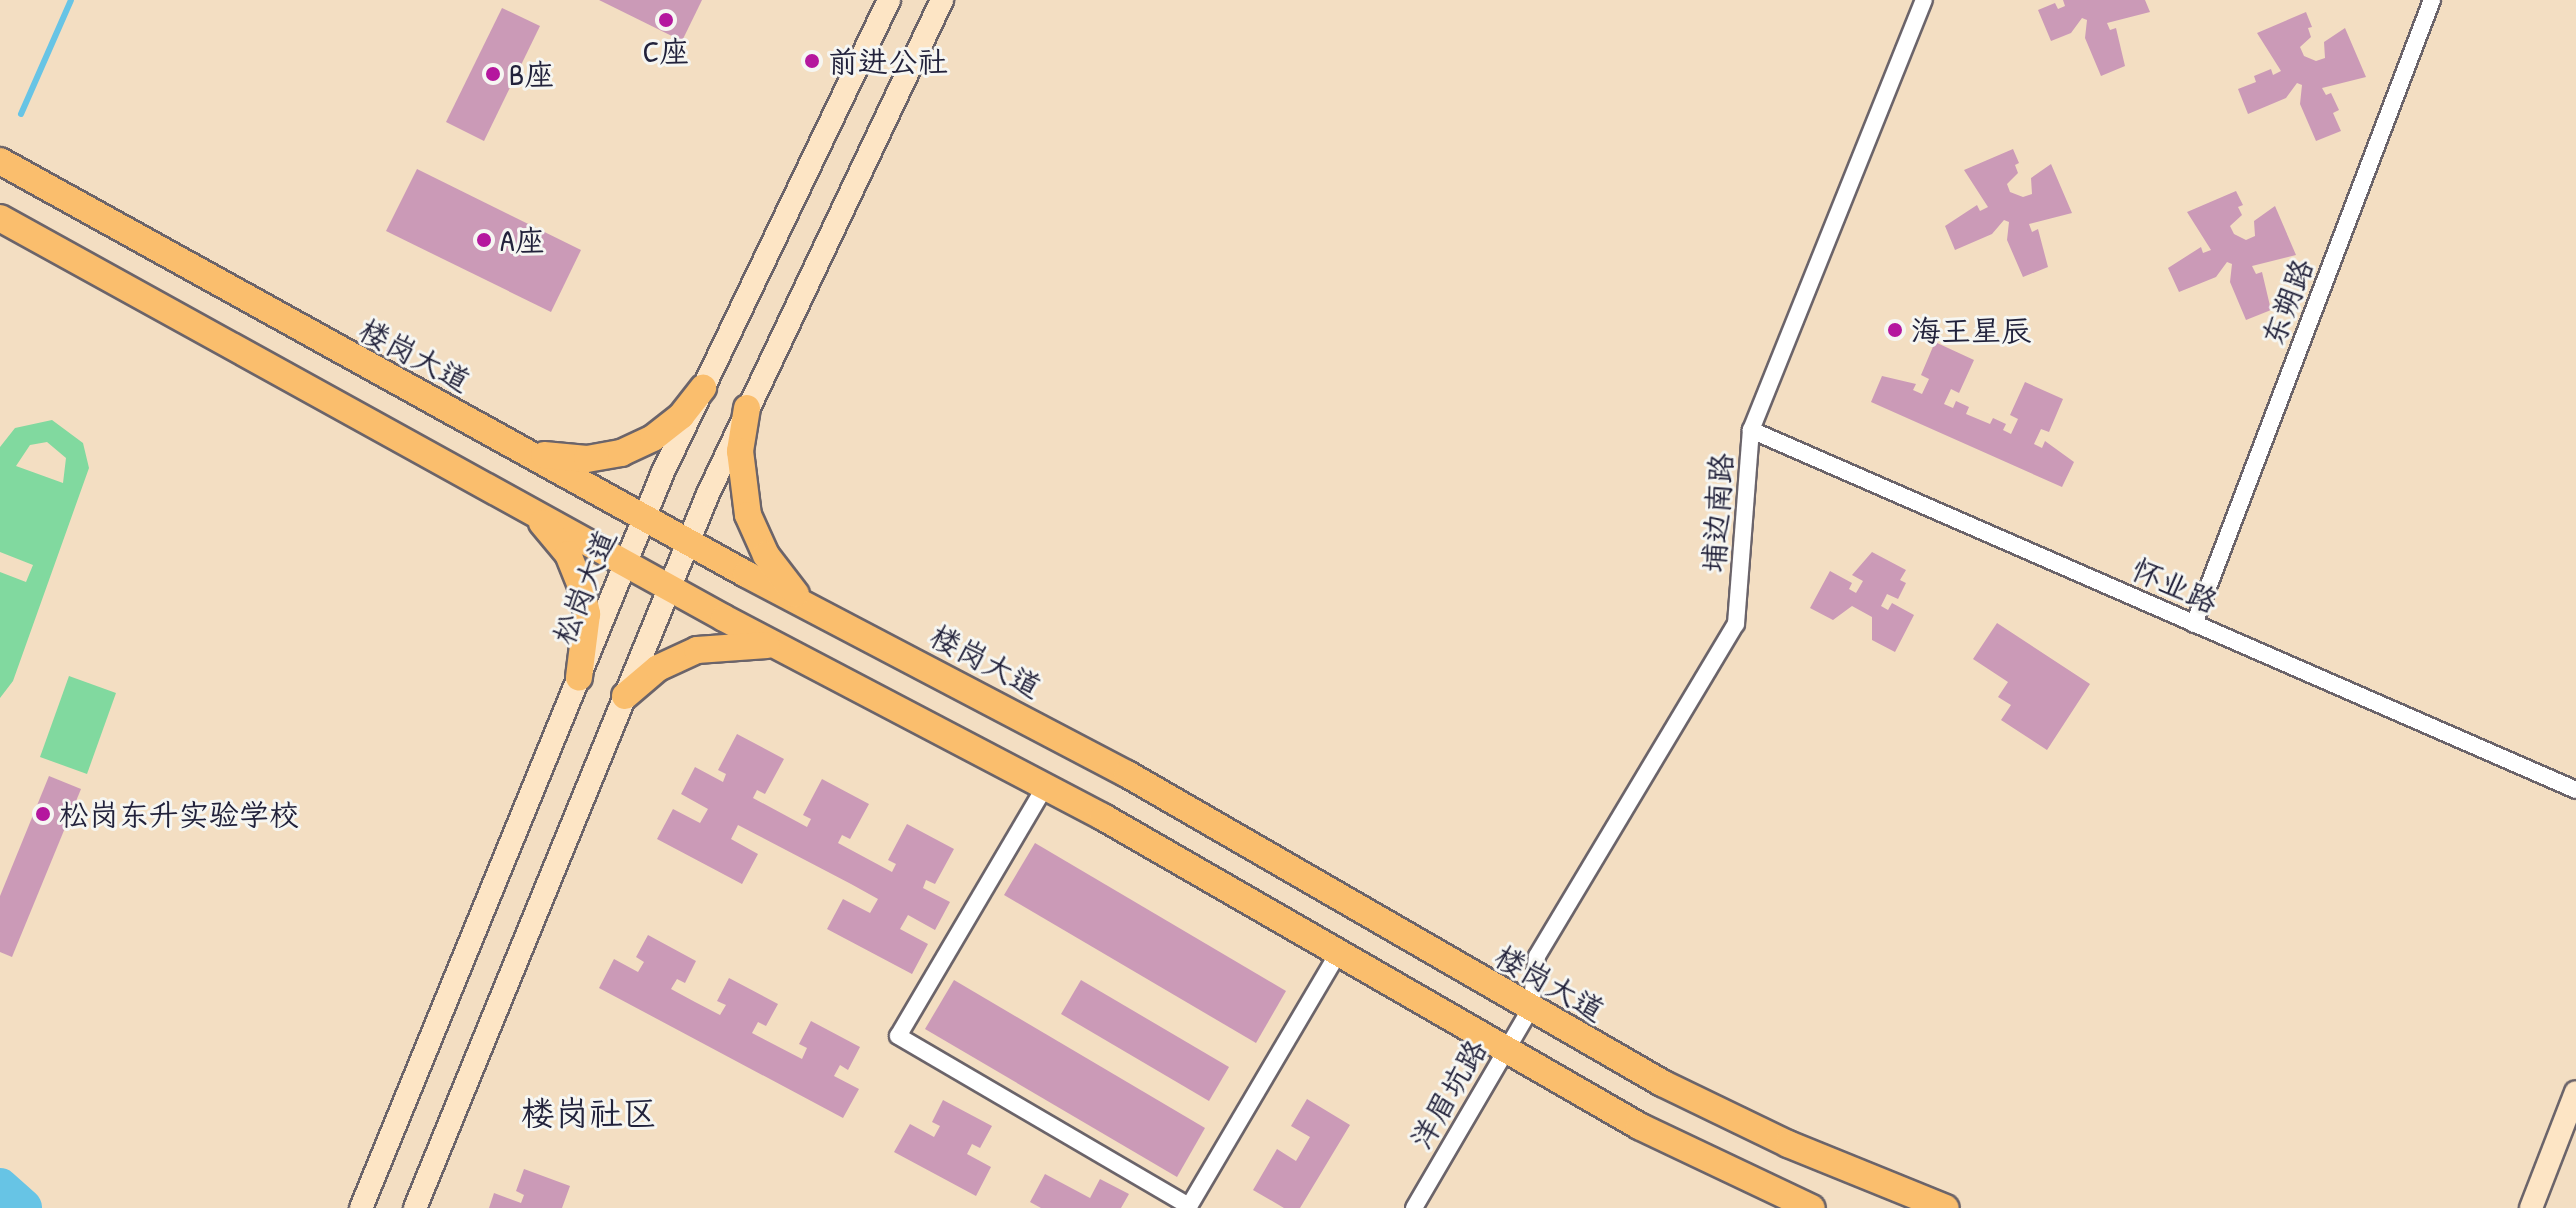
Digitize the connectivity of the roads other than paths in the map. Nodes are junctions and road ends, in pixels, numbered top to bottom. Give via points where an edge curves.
1 (889, 0) edge
2 (942, 0) edge
3 (1924, 0) edge
4 (2432, 0) edge
5 (0, 161) edge
6 (0, 218) edge
7 (703, 388) junction
8 (747, 408) junction
9 (1751, 430) junction
10 (518, 447) junction
11 (497, 492) junction
12 (645, 517) junction
13 (688, 541) junction
14 (626, 563) junction
15 (670, 587) junction
16 (808, 605) junction
17 (2194, 624) junction
18 (782, 647) junction
19 (579, 677) junction
20 (625, 696) junction
21 (1046, 785) junction
22 (2576, 790) edge
23 (1338, 953) junction
24 (1531, 1008) junction
25 (1506, 1051) junction
26 (2576, 1092) edge
27 (1188, 1207) edge
28 (361, 1208) edge
29 (415, 1208) edge
30 (1414, 1208) edge
31 (1812, 1208) edge
32 (1946, 1208) edge
33 (2531, 1208) edge

1 - 7 main road, 松岗大道
2 - 8 main road
3 - 9 street, 埔边南路
4 - 17 street, 东朔路
5 - 10 main road, 楼岗大道
6 - 11 main road
7 - 10 main road via 681,416 653,438 621,453 587,459 551,457
7 - 12 main road, 松岗大道
8 - 13 main road
8 - 16 main road via 740,451 748,515 778,574
9 - 17 street, 怀业路
9 - 24 street, 埔边南路 via 1736,624 1537,956
10 - 12 main road, 楼岗大道
11 - 14 main road
11 - 19 main road via 525,508 568,554 587,614
12 - 13 main road, 楼岗大道
12 - 14 main road, 松岗大道
13 - 15 main road
13 - 16 main road, 楼岗大道
14 - 15 main road
14 - 19 main road, 松岗大道
15 - 18 main road
15 - 20 main road
16 - 24 main road, 楼岗大道 via 1127,774
17 - 22 street, 怀业路
18 - 20 main road via 739,643 697,650 658,668
18 - 21 main road
19 - 28 main road, 松岗大道
20 - 29 main road
21 - 23 main road
21 - 27 street via 898,1036
23 - 25 main road
23 - 27 street
24 - 25 street, 洋眉坑路
24 - 32 main road, 楼岗大道 via 1724,1115
25 - 30 street, 洋眉坑路
25 - 31 main road via 1639,1126
26 - 33 main road

